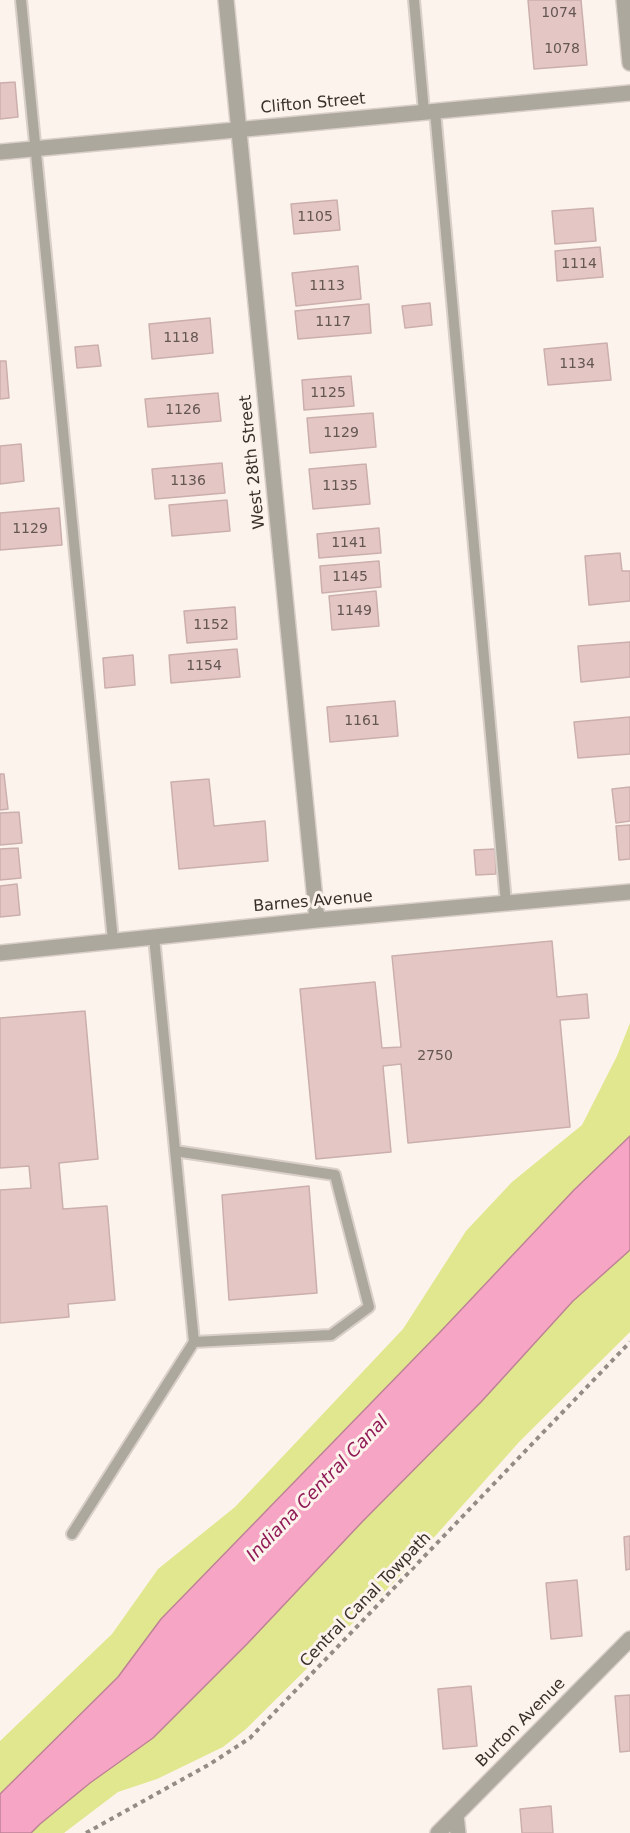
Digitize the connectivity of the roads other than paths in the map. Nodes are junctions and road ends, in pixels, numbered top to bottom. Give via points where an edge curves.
1 (21, 0) edge
2 (226, 0) edge
3 (414, 0) edge
4 (624, 0) edge
5 (630, 63) edge
6 (630, 93) edge
7 (429, 111) junction
8 (239, 129) junction
9 (34, 149) junction
10 (0, 152) edge
11 (630, 892) edge
12 (506, 903) junction
13 (316, 920) junction
14 (154, 937) junction
15 (113, 941) junction
16 (0, 953) edge
17 (175, 1151) junction
18 (194, 1342) junction
19 (72, 1534) dead end
20 (630, 1639) edge
21 (456, 1815) junction
22 (438, 1833) edge
23 (458, 1833) edge

1 - 9 lane
2 - 8 street, West 28th Street
3 - 7 lane
4 - 5 street
6 - 7 street, Clifton Street
7 - 8 street, Clifton Street
7 - 12 lane
8 - 9 street, Clifton Street
8 - 13 street, West 28th Street
9 - 10 street, Clifton Street
9 - 15 lane
11 - 12 street, Barnes Avenue
12 - 13 street, Barnes Avenue
13 - 14 street, Barnes Avenue
14 - 15 street, Barnes Avenue
14 - 17 lane
15 - 16 street, Barnes Avenue
17 - 18 lane
17 - 18 lane via 335,1175 369,1308 331,1335
18 - 19 lane
20 - 21 street, Burton Avenue
21 - 22 street, Burton Avenue
21 - 23 street

